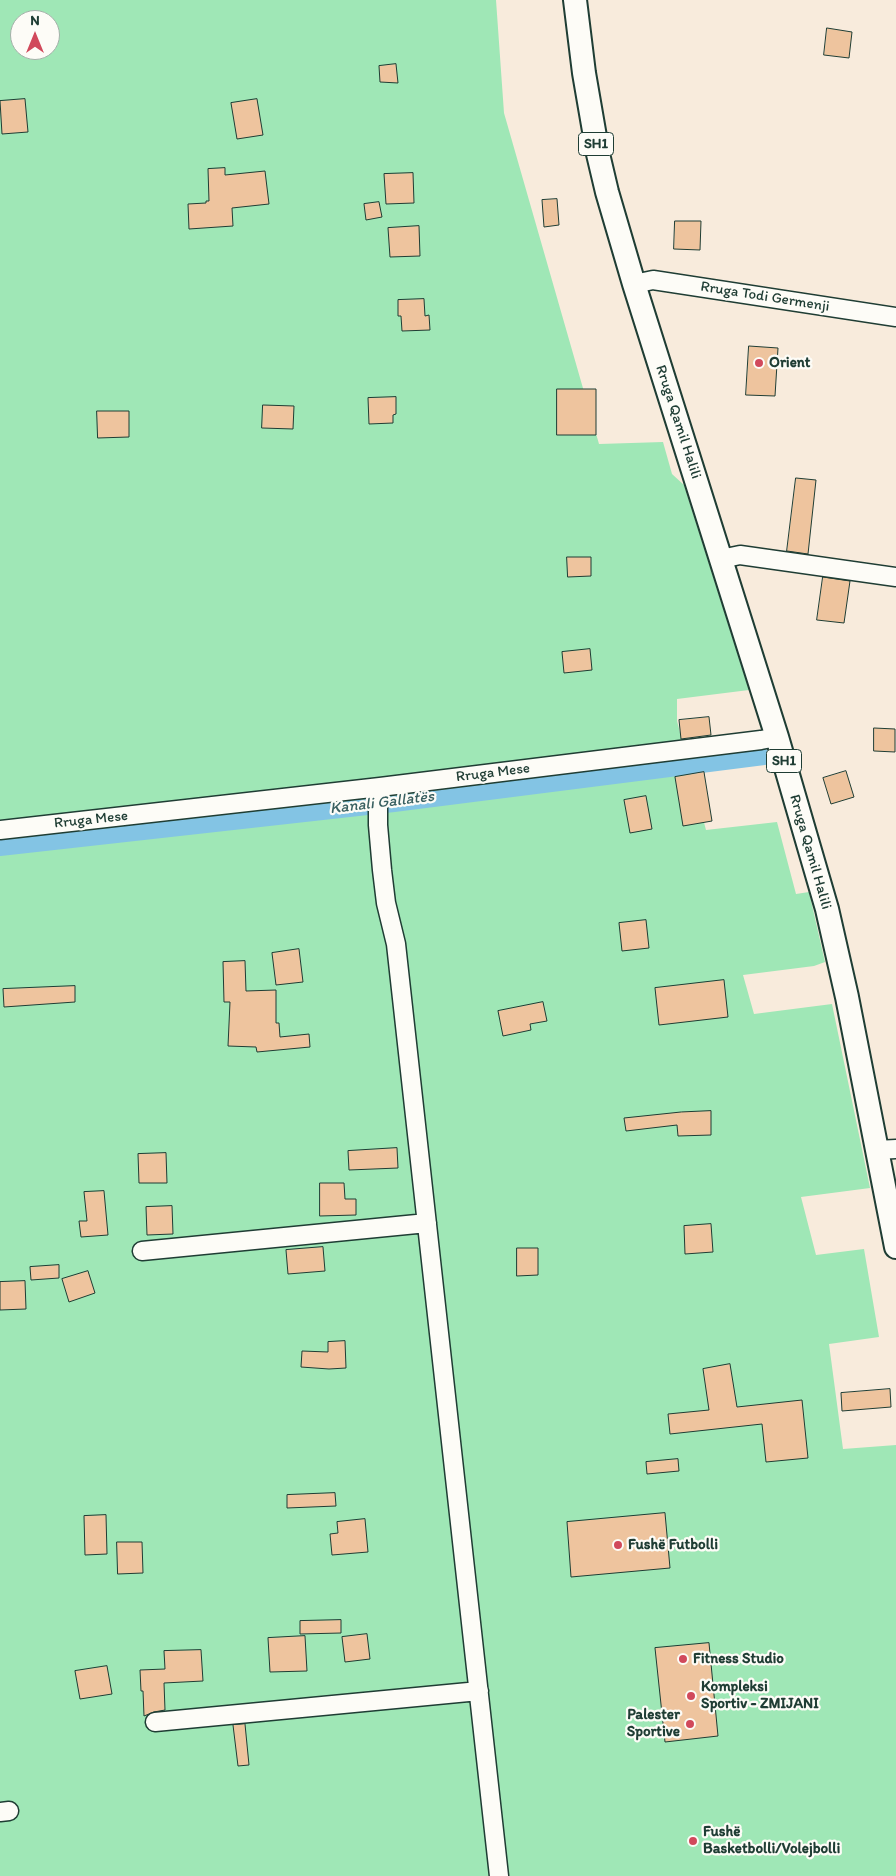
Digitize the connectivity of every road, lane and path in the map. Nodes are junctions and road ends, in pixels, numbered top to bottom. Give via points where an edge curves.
1 (575, 0) edge
2 (634, 284) junction
3 (896, 317) edge
4 (721, 559) junction
5 (896, 577) edge
6 (777, 736) junction
7 (379, 793) junction
8 (0, 830) edge
9 (886, 1150) edge
10 (427, 1223) junction
11 (896, 1247) edge
12 (142, 1251) dead end
13 (478, 1690) junction
14 (155, 1722) dead end
15 (499, 1876) edge

1 - 2 main road, SH1 via 598,154
2 - 3 street, Rruga Todi Germenji via 653,280
2 - 4 main road, Rruga Qamil Halili / SH1
4 - 5 street via 740,555
4 - 6 main road, Rruga Qamil Halili / SH1
6 - 7 street, Rruga Mese
6 - 9 main road, Rruga Qamil Halili / SH1 via 827,909
7 - 8 street, Rruga Mese
7 - 10 street via 378,825 386,903 396,944
9 - 11 main road, Rruga Qamil Halili / SH1
10 - 12 street
10 - 13 street
13 - 14 street
13 - 15 street

